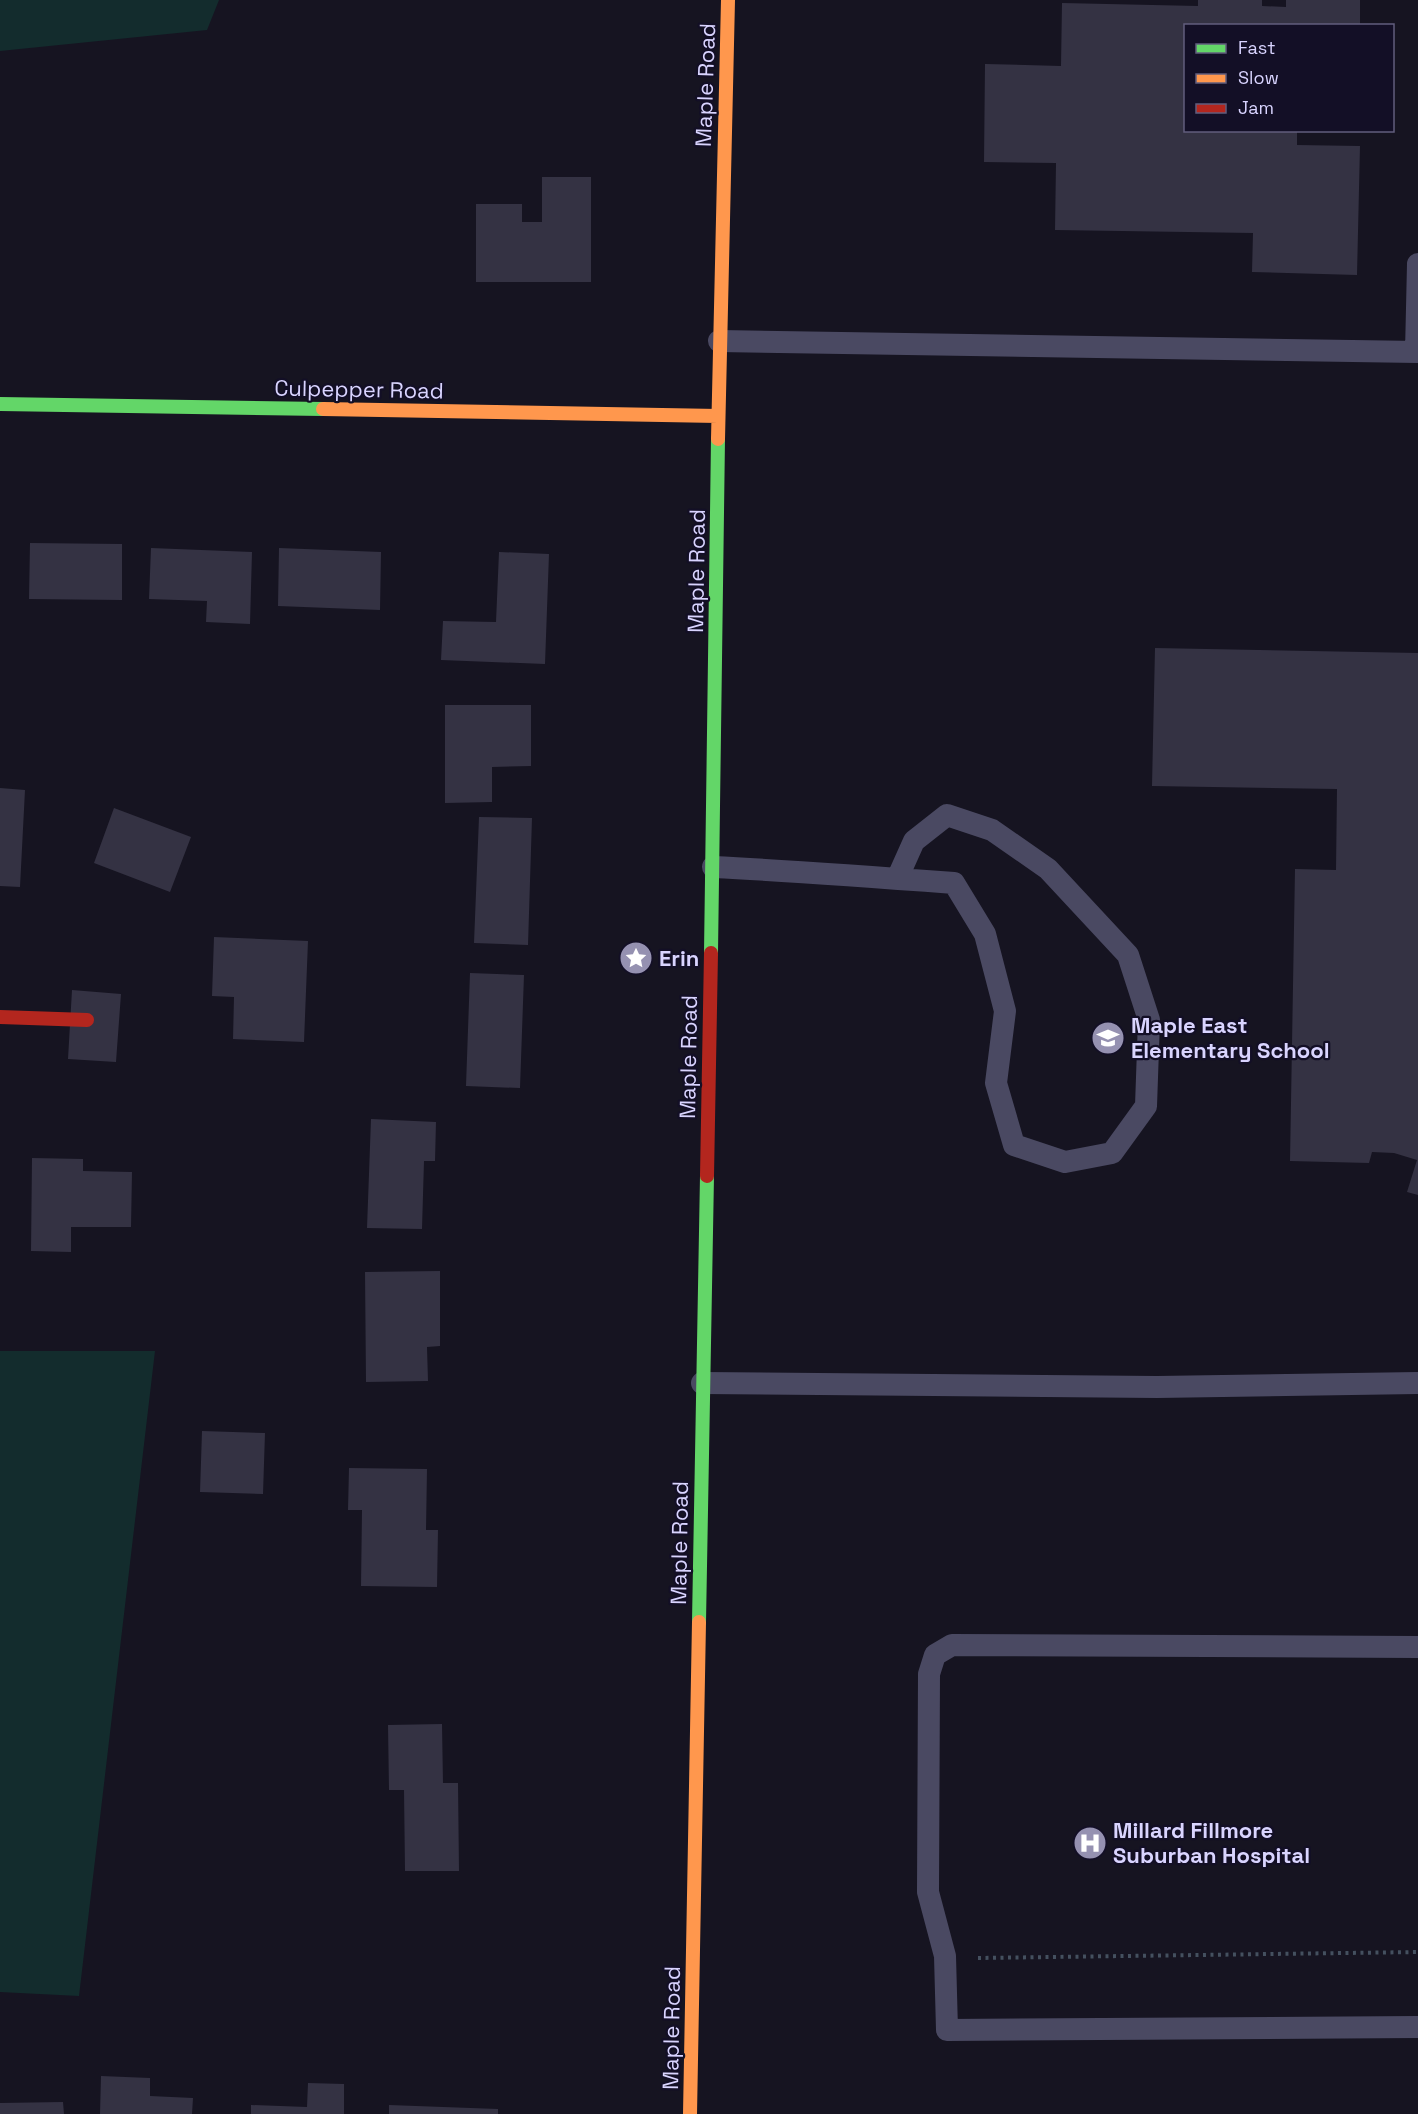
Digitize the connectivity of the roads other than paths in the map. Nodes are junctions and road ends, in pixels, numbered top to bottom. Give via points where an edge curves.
1 (728, 0) edge
2 (1418, 264) edge
3 (719, 341) junction
4 (1417, 352) edge
5 (0, 404) edge
6 (718, 416) junction
7 (713, 867) junction
8 (897, 879) junction
9 (0, 1017) edge
10 (87, 1020) dead end
11 (702, 1383) junction
12 (1418, 1383) edge
13 (1418, 1647) edge
14 (1418, 2027) edge
15 (690, 2114) edge

1 - 3 main road, Maple Road
2 - 4 lane
3 - 4 lane
3 - 6 main road, Maple Road
5 - 6 main road, Culpepper Road
6 - 7 main road, Maple Road
7 - 8 lane
7 - 11 main road, Maple Road
8 - 8 lane via 954,883 985,934 1005,1011 996,1083 1014,1145 1065,1162 1112,1153 1146,1106 1149,1020 1128,955 1048,869 992,830 947,815 914,842
9 - 10 main road
11 - 12 lane
11 - 15 main road, Maple Road
13 - 14 lane via 952,1645 935,1655 930,1674 928,1892 945,1956 947,2030

